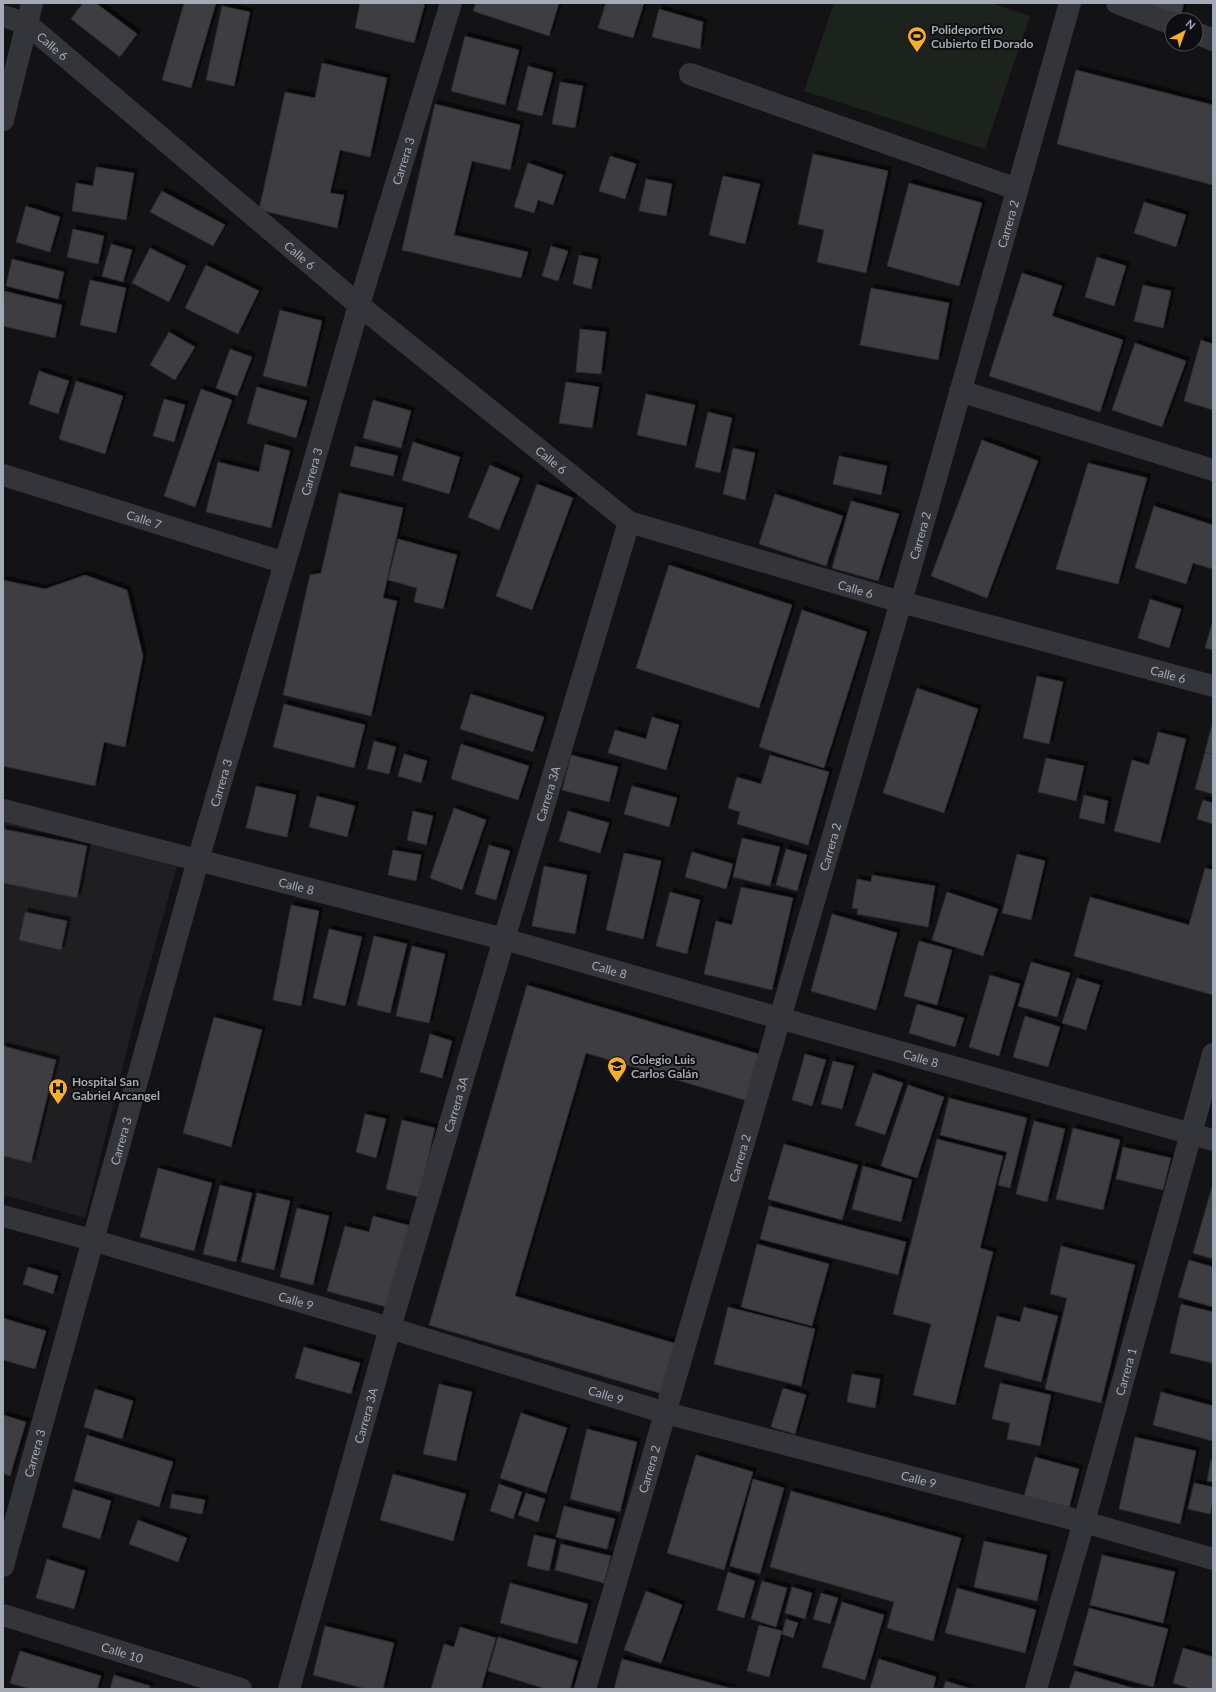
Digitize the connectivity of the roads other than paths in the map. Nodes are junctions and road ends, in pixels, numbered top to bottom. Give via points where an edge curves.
1 (32, 3) edge
2 (451, 3) edge
3 (1070, 3) edge
4 (1117, 3) edge
5 (3, 16) edge
6 (1164, 21) edge
7 (27, 24) junction
8 (690, 74) dead end
9 (3, 120) edge
10 (1017, 189) junction
11 (359, 305) junction
12 (960, 392) junction
13 (1213, 470) edge
14 (3, 475) edge
15 (629, 522) junction
16 (285, 564) junction
17 (901, 602) junction
18 (1213, 686) edge
19 (3, 810) edge
20 (198, 860) junction
21 (504, 938) junction
22 (778, 1018) junction
23 (1213, 1054) edge
24 (1191, 1134) junction
25 (1213, 1140) edge
26 (3, 1216) edge
27 (92, 1240) junction
28 (390, 1328) junction
29 (666, 1413) junction
30 (1084, 1522) junction
31 (1213, 1559) edge
32 (3, 1566) edge
33 (3, 1616) edge
34 (241, 1689) edge
35 (289, 1689) edge
36 (585, 1689) edge
37 (1036, 1689) edge

1 - 7 street
2 - 11 street, Carrera 3
3 - 10 street, Carrera 2
4 - 6 street
5 - 7 street, Calle 6
7 - 9 street
7 - 11 street, Calle 6
8 - 10 street
10 - 12 street, Carrera 2
11 - 15 street, Calle 6
11 - 16 street, Carrera 3
12 - 13 street
12 - 17 street, Carrera 2
14 - 16 street, Calle 7
15 - 17 street, Calle 6
15 - 21 street, Carrera 3A
16 - 20 street, Carrera 3
17 - 18 street, Calle 6
17 - 22 street, Carrera 2
19 - 20 street, Calle 8
20 - 21 street, Calle 8
20 - 27 street, Carrera 3
21 - 22 street, Calle 8
21 - 28 street, Carrera 3A
22 - 24 street, Calle 8
22 - 29 street, Carrera 2
23 - 24 street, Carrera 1
24 - 25 street, Calle 8
24 - 30 street, Carrera 1
26 - 27 street, Calle 9
27 - 28 street, Calle 9
27 - 32 street, Carrera 3
28 - 29 street, Calle 9
28 - 35 street, Carrera 3A
29 - 30 street, Calle 9
29 - 36 street, Carrera 2
30 - 31 street, Calle 9
30 - 37 street, Carrera 1
33 - 34 street, Calle 10

